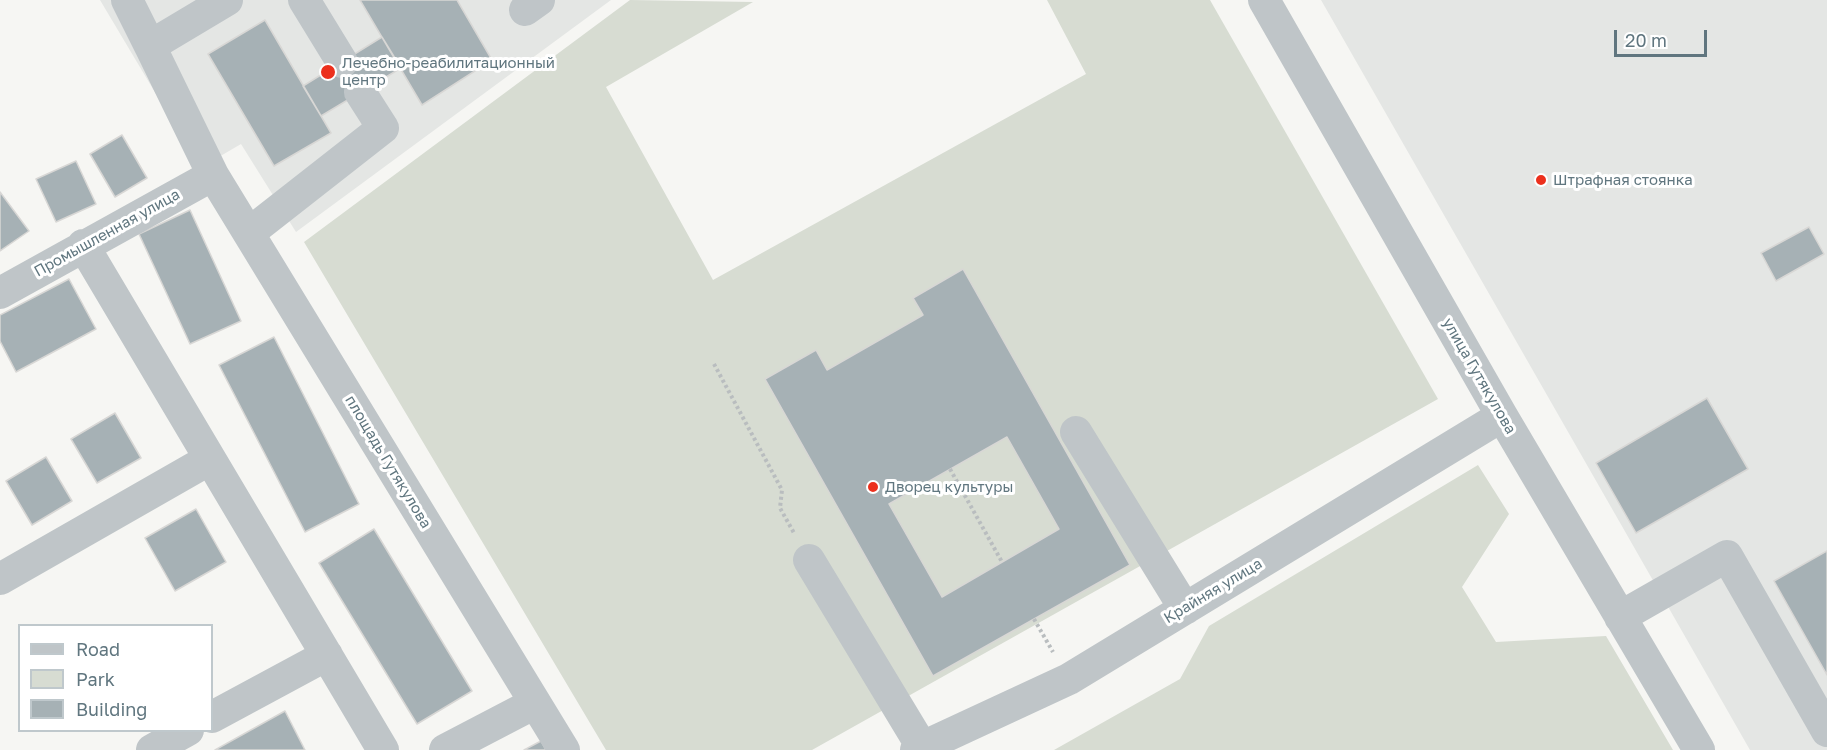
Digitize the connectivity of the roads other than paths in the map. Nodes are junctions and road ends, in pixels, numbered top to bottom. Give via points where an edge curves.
1 (127, 0) edge
2 (227, 0) edge
3 (304, 0) edge
4 (1264, 0) edge
5 (150, 46) junction
6 (342, 63) dead end
7 (360, 92) dead end
8 (213, 175) junction
9 (249, 233) junction
10 (83, 245) junction
11 (0, 293) edge
12 (1502, 416) junction
13 (1076, 432) dead end
14 (210, 459) junction
15 (809, 560) road end
16 (0, 579) edge
17 (1185, 609) junction
18 (1620, 617) junction
19 (327, 655) junction
20 (535, 703) junction
21 (213, 716) edge
22 (1827, 730) edge
23 (184, 732) edge
24 (919, 749) edge
25 (152, 750) edge
26 (384, 750) edge
27 (445, 750) edge
28 (564, 750) edge
29 (1700, 750) edge

1 - 5 street, площадь Гутякулова
2 - 5 street
3 - 6 street
4 - 12 street, улица Гутякулова
5 - 8 street, площадь Гутякулова
7 - 9 street via 383,128
8 - 9 street, площадь Гутякулова
8 - 10 street, Промышленная улица
9 - 20 street, площадь Гутякулова
10 - 11 street, Промышленная улица
10 - 14 street
12 - 17 street, Крайняя улица
12 - 18 street, улица Гутякулова
13 - 17 street
14 - 16 street
14 - 19 street
15 - 24 street
17 - 24 street, Крайняя улица via 1069,679
18 - 22 street via 1727,556
18 - 29 street, улица Гутякулова
19 - 21 street
19 - 26 street
20 - 27 street
20 - 28 street, площадь Гутякулова
23 - 25 street

